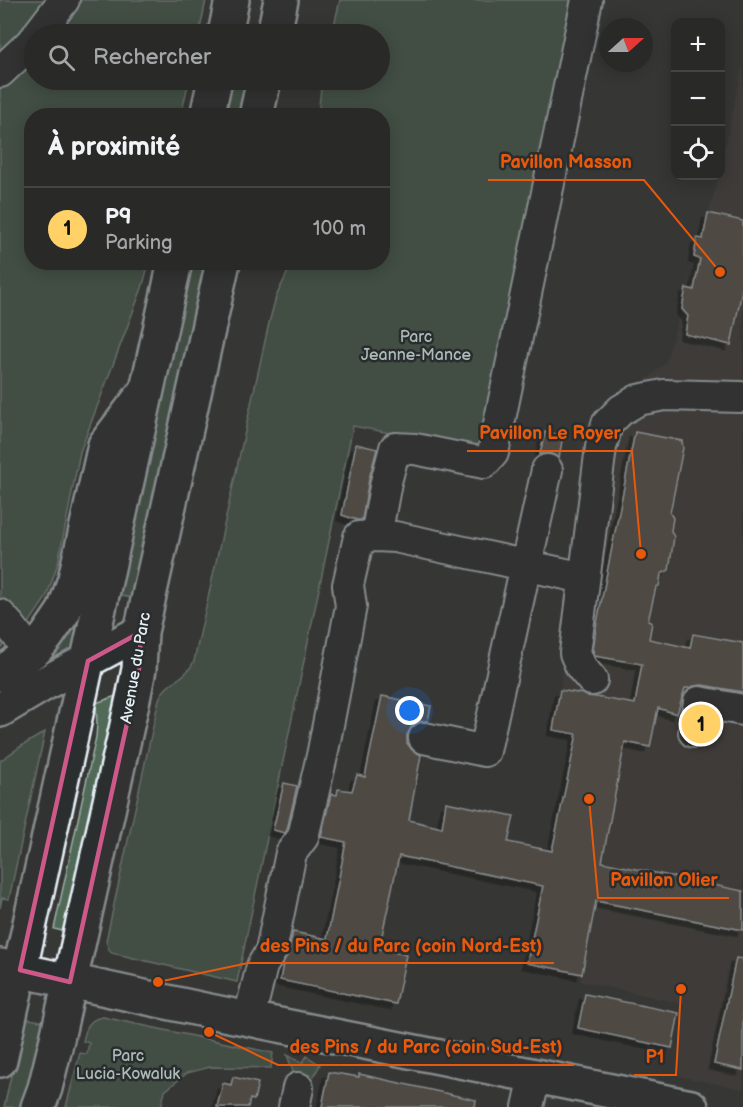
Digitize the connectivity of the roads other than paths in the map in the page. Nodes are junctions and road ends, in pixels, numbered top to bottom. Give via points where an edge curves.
1 (64, 0) edge
2 (232, 0) edge
3 (281, 0) edge
4 (587, 0) edge
5 (46, 24) edge
6 (227, 24) edge
7 (276, 24) edge
8 (24, 49) edge
9 (0, 72) edge
10 (213, 90) edge
11 (262, 90) edge
12 (209, 108) edge
13 (258, 108) edge
14 (173, 270) edge
15 (221, 270) edge
16 (147, 390) junction
17 (741, 396) dead end
18 (547, 470) dead end
19 (376, 536) junction
20 (526, 566) junction
21 (584, 578) junction
22 (0, 615) edge
23 (141, 632) junction
24 (26, 646) junction
25 (88, 660) junction
26 (0, 674) edge
27 (592, 680) dead end
28 (0, 710) edge
29 (743, 710) edge
30 (694, 732) dead end
31 (424, 738) dead end
32 (10, 968) edge
33 (70, 982) junction
34 (249, 1018) junction
35 (2, 1041) edge
36 (535, 1076) junction
37 (682, 1106) edge
38 (38, 1107) edge
39 (528, 1107) edge

1 - 5 street
2 - 6 main road
3 - 7 main road
4 - 19 street via 493,453 484,463 395,448
8 - 9 street
10 - 12 main road
11 - 13 main road
14 - 16 main road
15 - 23 main road, Avenue du Parc
16 - 24 main road via 105,445 68,602 47,636
16 - 25 main road
17 - 21 street via 647,398 621,410 607,424 600,447
18 - 20 street
19 - 20 street
19 - 34 street via 359,537 348,585 351,606 321,762 303,837 291,853 271,951 262,966
20 - 21 street
20 - 31 street via 484,751
21 - 27 street via 575,652
22 - 24 street
23 - 25 main road
23 - 33 main road, Avenue du Parc via 140,669
24 - 26 main road
25 - 28 main road
25 - 32 main road
29 - 30 street via 699,702
32 - 33 main road
32 - 35 main road
33 - 34 main road
33 - 38 main road, Avenue du Parc
34 - 36 main road
36 - 37 main road
36 - 39 street

